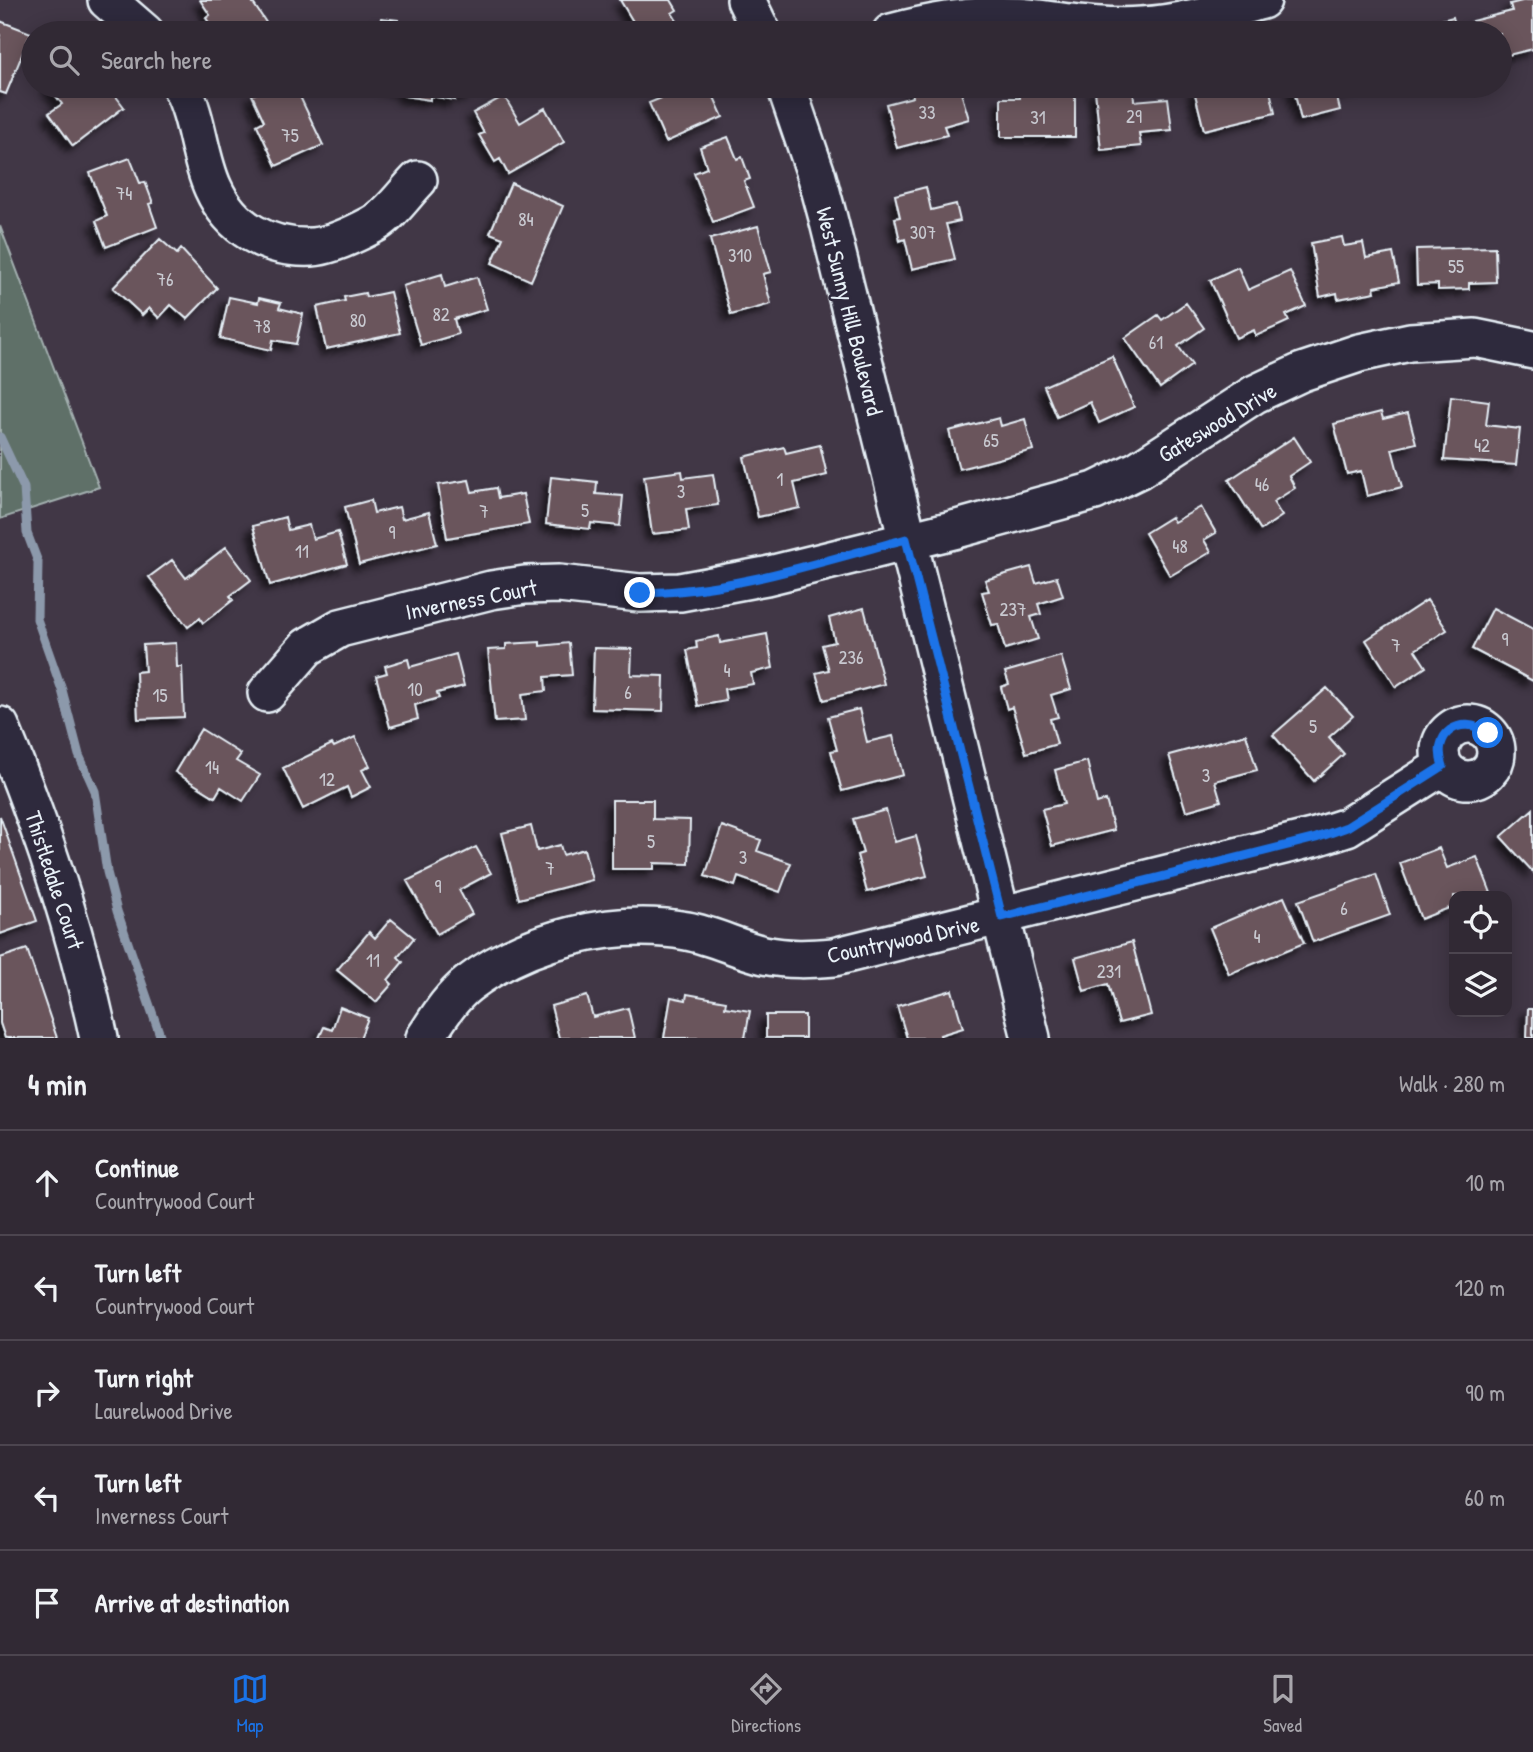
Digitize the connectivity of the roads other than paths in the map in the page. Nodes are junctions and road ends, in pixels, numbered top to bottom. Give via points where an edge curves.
1 (107, 0) edge
2 (746, 0) edge
3 (1262, 0) edge
4 (131, 21) edge
5 (756, 21) edge
6 (958, 21) edge
7 (1049, 21) edge
8 (1176, 21) edge
9 (188, 98) edge
10 (790, 98) edge
11 (418, 180) dead end
12 (1533, 350) edge
13 (906, 539) junction
14 (267, 693) dead end
15 (0, 726) edge
16 (1443, 766) dead end
17 (1002, 917) junction
18 (99, 1038) edge
19 (425, 1038) edge
20 (1031, 1038) edge

1 - 4 street
2 - 5 street
3 - 8 street
6 - 7 street via 1018,17
9 - 11 street via 214,191 243,229 267,240 314,247 339,240 374,225
10 - 13 street, West Sunny Hill Boulevard via 828,218
12 - 13 street, Gateswood Drive via 1475,338 1410,342 1359,353 1255,394 1138,470 1095,491
13 - 14 street, Inverness Court via 766,576 680,592 525,585 401,611 340,628 307,647
13 - 17 street, West Sunny Hill Boulevard
15 - 18 street, Thistledale Court via 65,902
16 - 17 street, Countrywood Drive via 1347,827 1316,838
17 - 19 street, Countrywood Drive via 834,957 798,960 661,927 580,935 502,962 467,985
17 - 20 street, West Sunny Hill Boulevard

